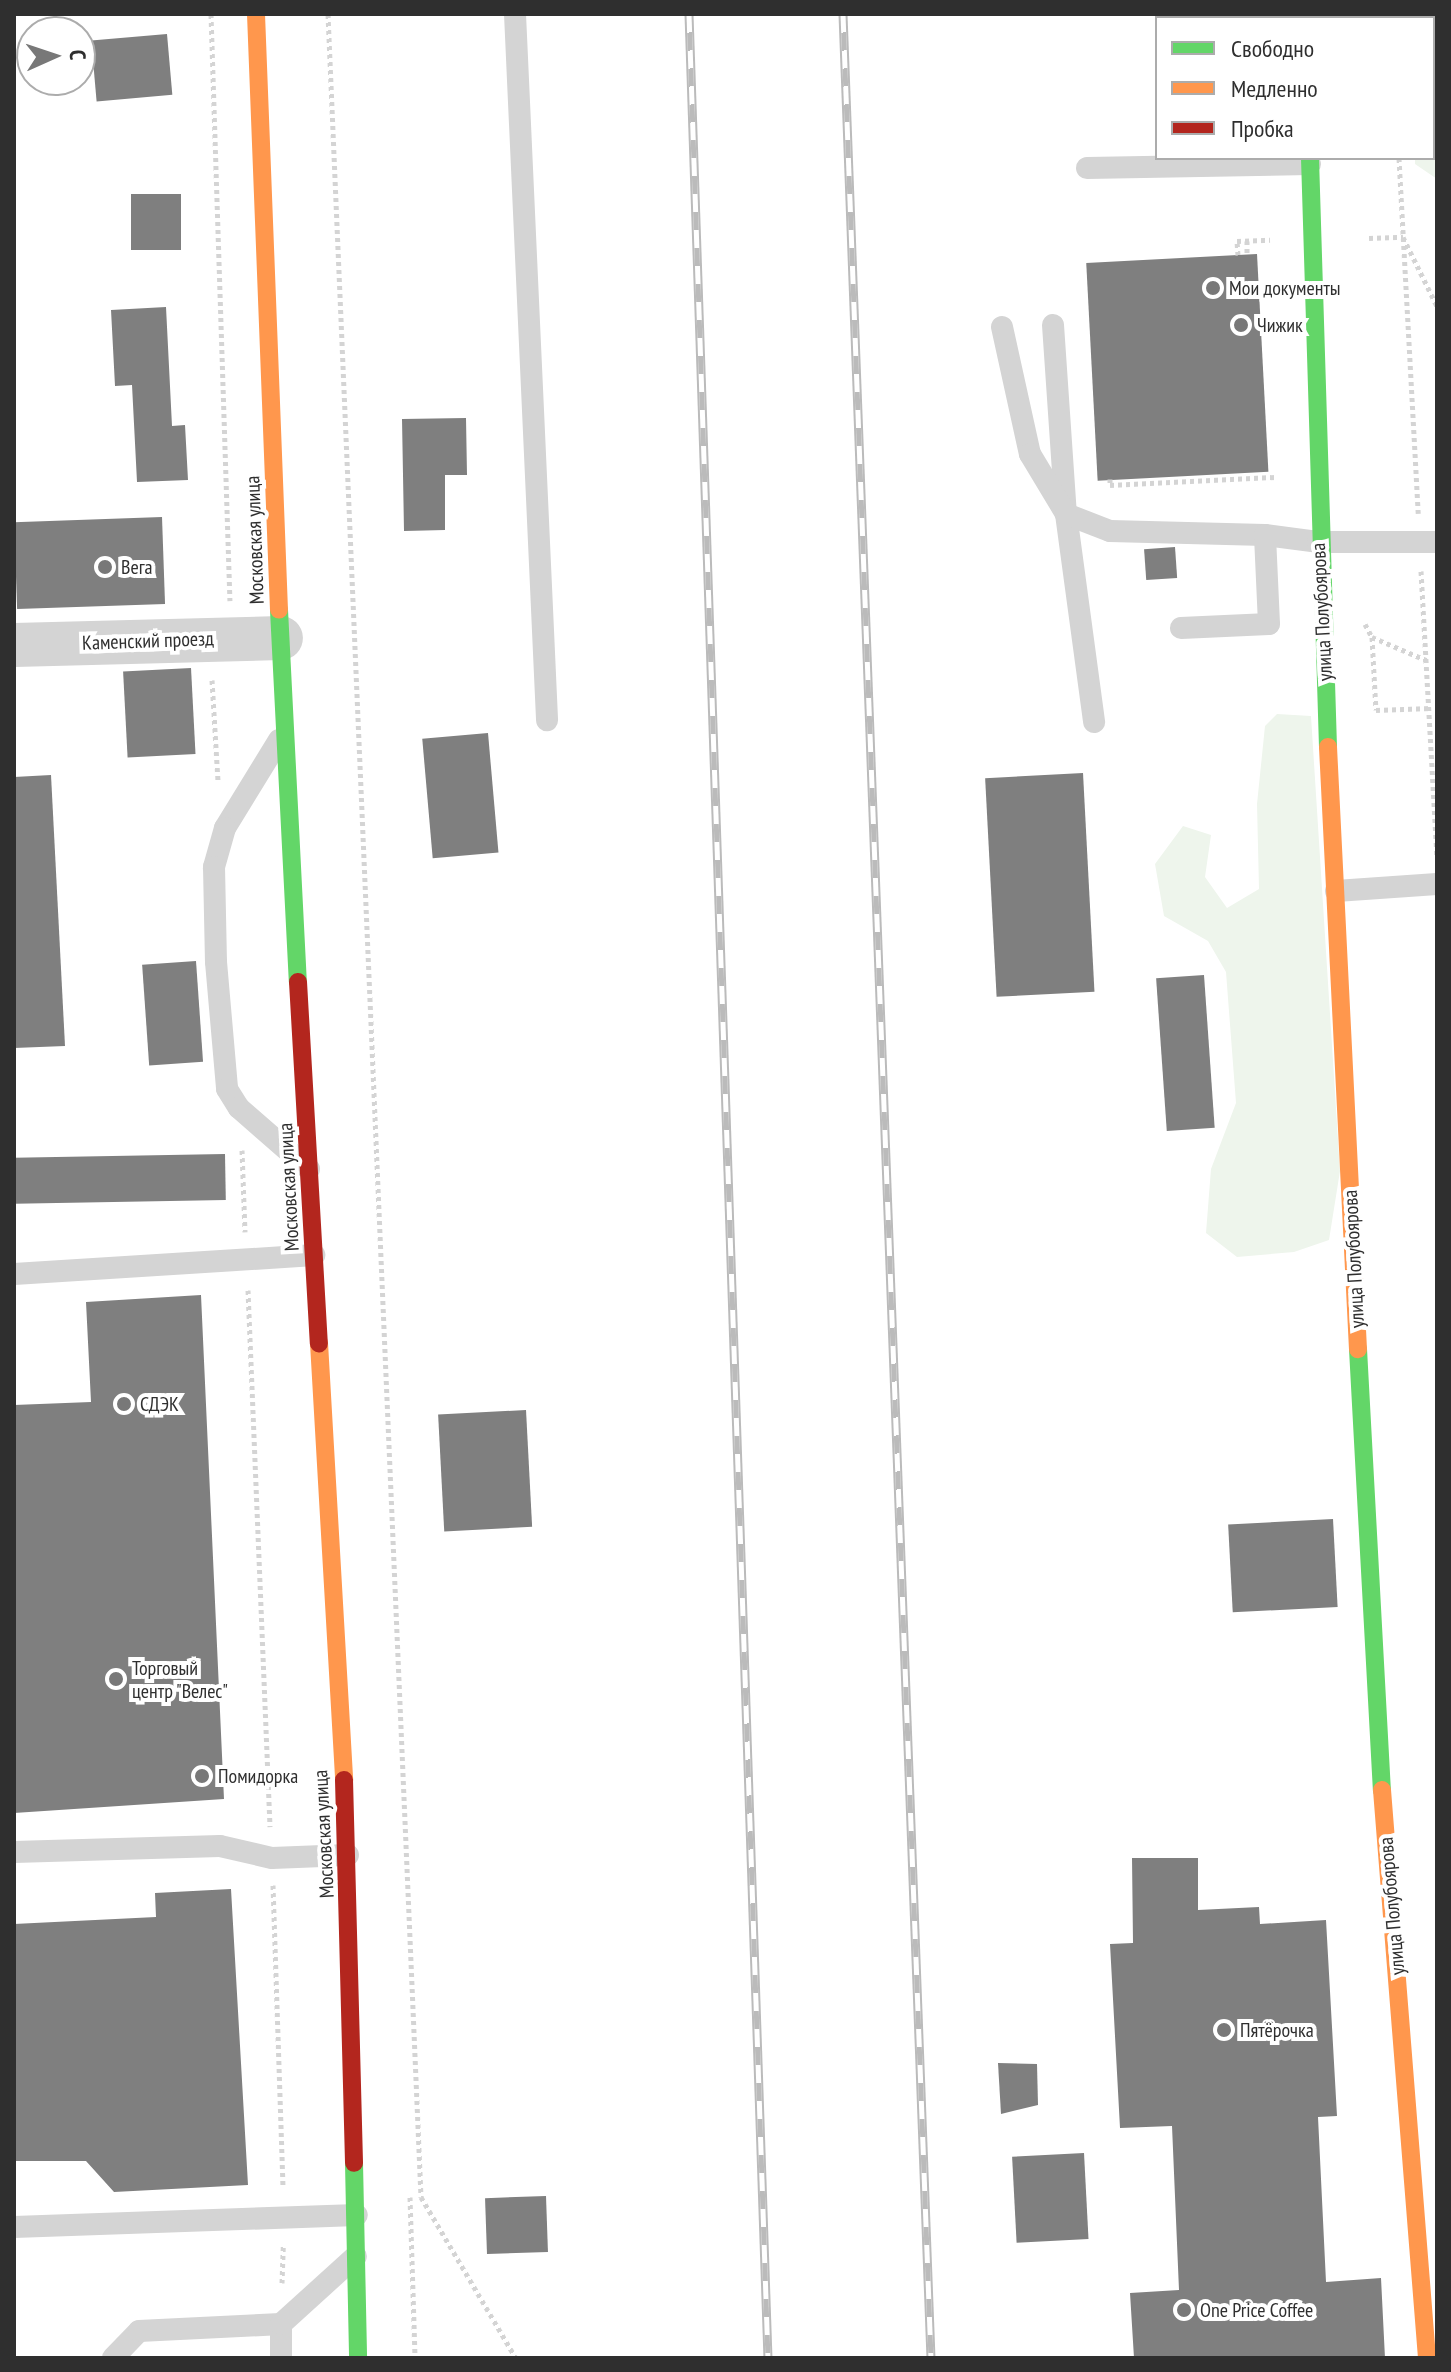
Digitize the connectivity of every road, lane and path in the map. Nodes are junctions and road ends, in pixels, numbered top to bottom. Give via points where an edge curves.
1 (256, 14) edge
2 (328, 14) edge
3 (515, 14) edge
4 (1399, 160) edge
5 (1310, 161) edge
6 (1087, 168) dead end
7 (1403, 237) junction
8 (1369, 238) dead end
9 (1274, 240) dead end
10 (1247, 241) junction
11 (1247, 254) dead end
12 (1238, 255) dead end
13 (1437, 306) edge
14 (1053, 325) dead end
15 (1002, 327) dead end
16 (1281, 476) dead end
17 (1110, 479) dead end
18 (1066, 514) junction
19 (1265, 535) junction
20 (1318, 542) junction
21 (1428, 543) edge
22 (1359, 613) dead end
23 (1181, 628) dead end
24 (1372, 637) junction
25 (281, 638) junction
26 (14, 645) edge
27 (1427, 660) junction
28 (1431, 708) junction
29 (547, 720) dead end
30 (1094, 722) dead end
31 (284, 732) junction
32 (1435, 758) edge
33 (1437, 858) edge
34 (1437, 884) edge
35 (1336, 891) junction
36 (311, 1172) junction
37 (314, 1255) junction
38 (14, 1274) edge
39 (14, 1852) edge
40 (348, 1855) junction
41 (410, 2197) dead end
42 (357, 2215) junction
43 (283, 2218) junction
44 (14, 2227) edge
45 (357, 2255) junction
46 (281, 2324) junction
47 (113, 2358) edge
48 (281, 2358) edge
49 (358, 2358) edge
50 (415, 2358) edge
51 (516, 2358) edge
52 (1427, 2358) edge

1 - 25 main road, Московская улица
2 - 51 path via 421,2197
3 - 29 lane
4 - 7 path
5 - 6 lane
5 - 20 main road, улица Полубоярова
7 - 8 path
7 - 13 path
7 - 21 path
9 - 10 path
10 - 11 path
10 - 12 path via 1237,241
14 - 18 lane
15 - 18 lane via 1030,454
16 - 17 path via 1110,485
18 - 19 lane via 1110,531
18 - 30 lane
19 - 20 lane
19 - 23 lane via 1269,624
20 - 21 lane
20 - 35 main road, улица Полубоярова
21 - 27 path
22 - 24 path
24 - 27 path
24 - 28 path via 1376,710
25 - 26 street, Каменский проезд
25 - 31 main road, Московская улица
27 - 28 path
28 - 32 path
31 - 36 main road, Московская улица
31 - 36 lane via 225,828 214,867 216,962 227,1089 239,1108
32 - 33 path
34 - 35 lane
35 - 52 main road, улица Полубоярова via 1375,1694
36 - 37 main road, Московская улица
37 - 38 lane
37 - 40 main road, Московская улица
39 - 40 lane via 220,1846 272,1858
40 - 42 main road, Московская улица
41 - 50 path
42 - 43 lane
42 - 45 main road, Московская улица
43 - 44 lane
43 - 46 path
45 - 46 lane
45 - 49 main road, Московская улица
46 - 47 lane via 139,2331
46 - 48 lane

